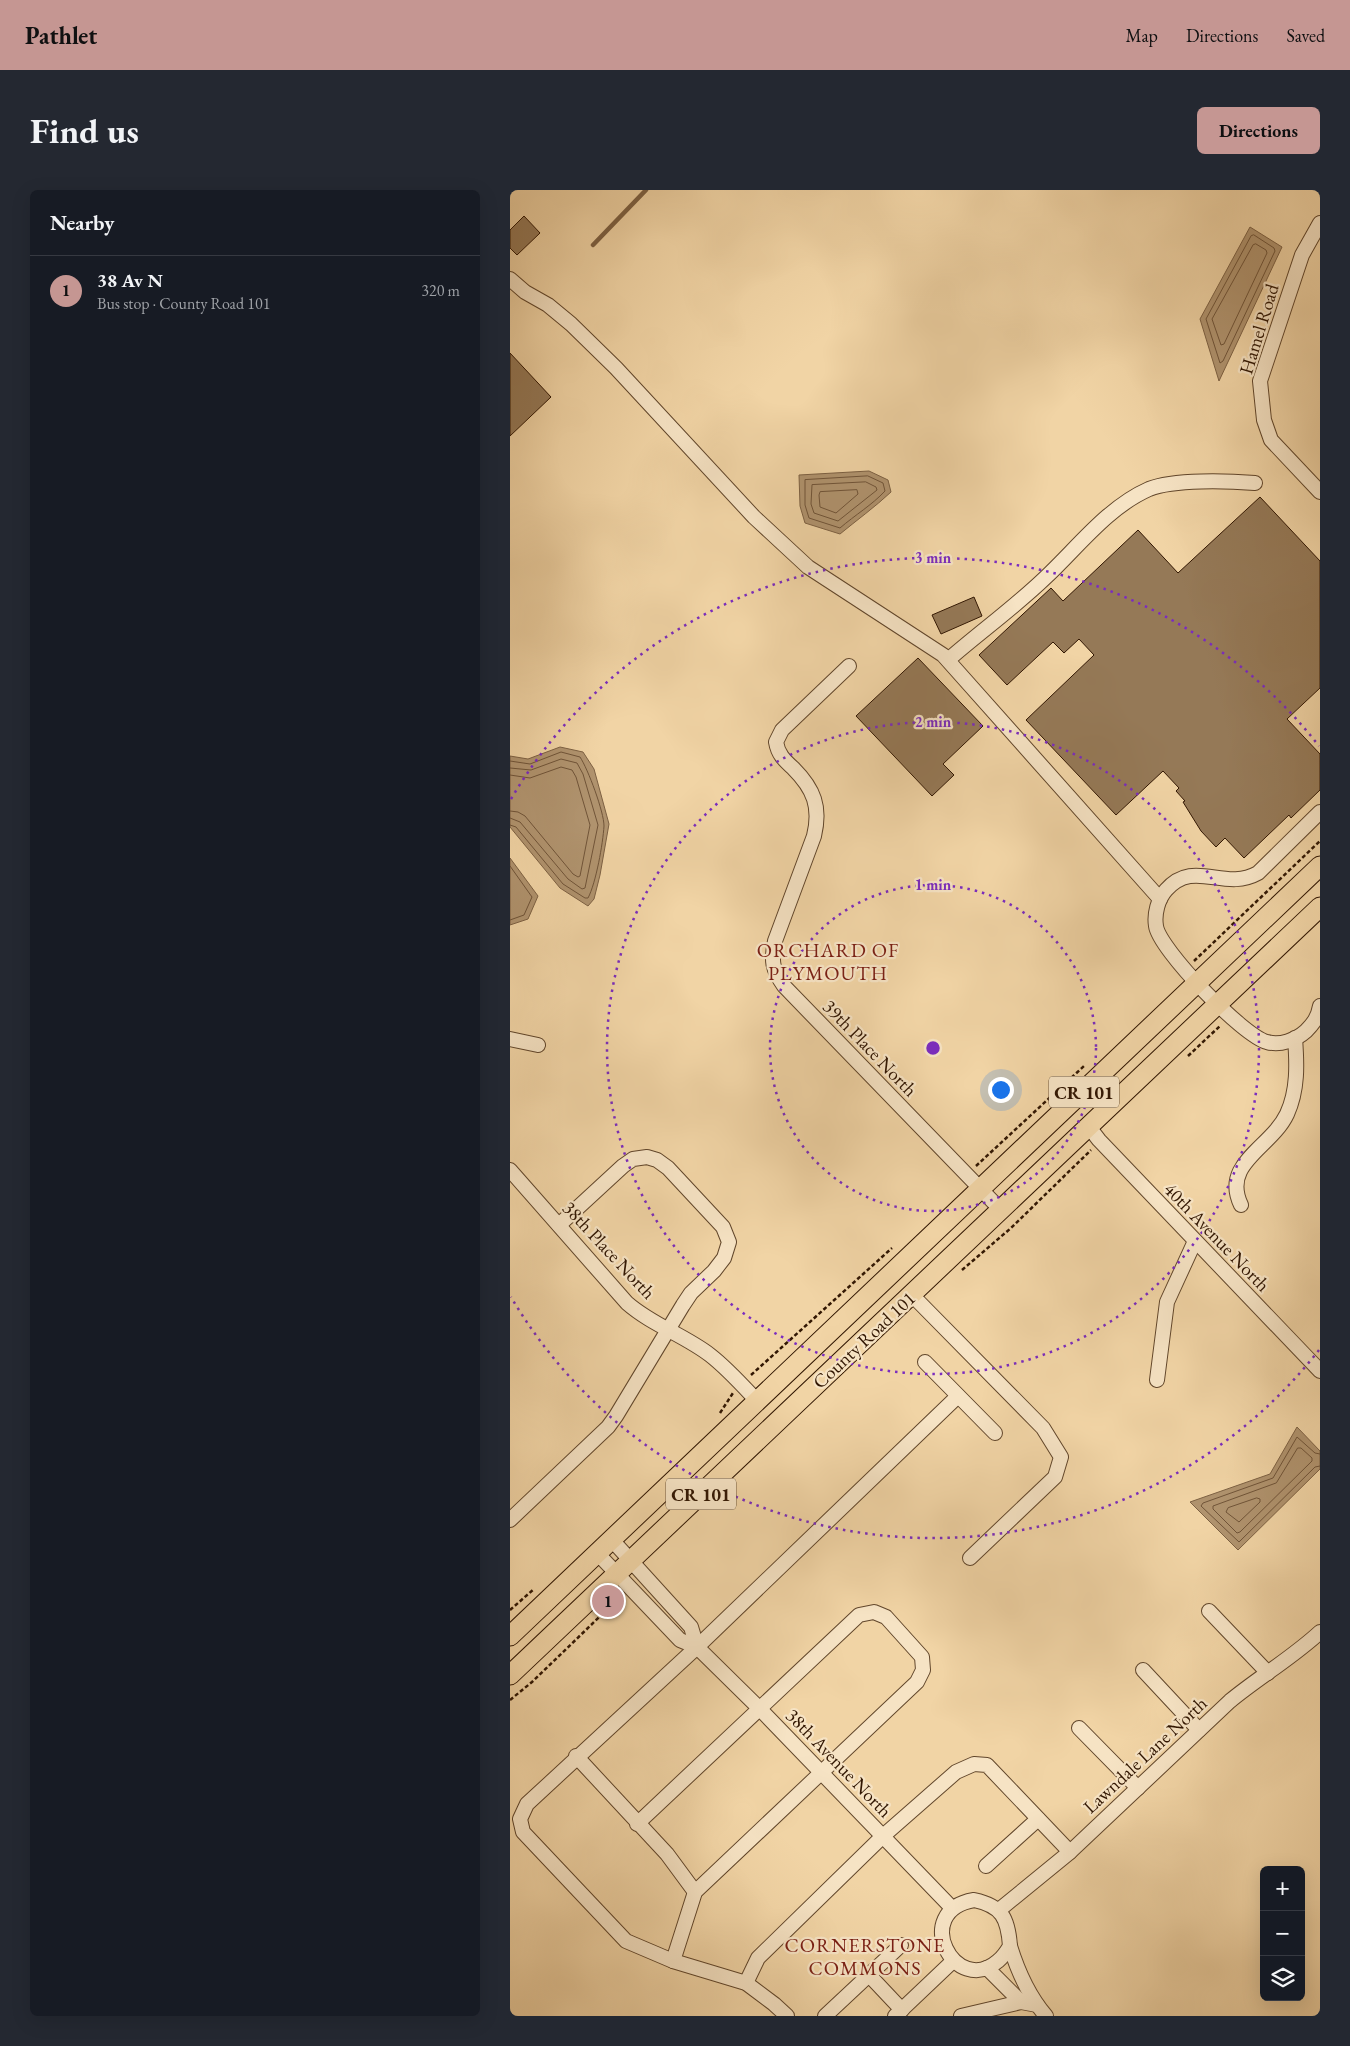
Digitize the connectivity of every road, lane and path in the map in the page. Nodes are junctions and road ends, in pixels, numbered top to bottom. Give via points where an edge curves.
1 (1320, 223) edge
2 (510, 279) edge
3 (1255, 483) dead end
4 (1320, 492) edge
5 (948, 660) junction
6 (849, 666) dead end
7 (1320, 812) edge
8 (1320, 841) edge
9 (1320, 866) edge
10 (1160, 899) junction
11 (1320, 908) edge
12 (1201, 953) dead end
13 (1199, 983) junction
14 (1218, 1004) junction
15 (1320, 1006) edge
16 (510, 1038) edge
17 (1295, 1038) junction
18 (538, 1045) dead end
19 (1089, 1127) junction
20 (510, 1170) edge
21 (982, 1190) junction
22 (1241, 1205) dead end
23 (1001, 1210) junction
24 (559, 1225) junction
25 (1195, 1241) junction
26 (912, 1295) junction
27 (668, 1330) junction
28 (925, 1362) dead end
29 (1320, 1372) edge
30 (1157, 1380) dead end
31 (958, 1396) junction
32 (758, 1402) junction
33 (995, 1433) dead end
34 (510, 1520) edge
35 (612, 1540) junction
36 (598, 1554) junction
37 (970, 1558) dead end
38 (631, 1560) junction
39 (616, 1574) junction
40 (624, 1594) dead end
41 (1208, 1611) dead end
42 (1320, 1632) edge
43 (510, 1636) edge
44 (697, 1647) junction
45 (1143, 1670) dead end
46 (1268, 1673) junction
47 (510, 1675) edge
48 (510, 1700) edge
49 (760, 1708) junction
50 (1080, 1728) dead end
51 (1199, 1730) junction
52 (576, 1756) junction
53 (823, 1772) junction
54 (1138, 1788) junction
55 (1038, 1819) junction
56 (637, 1824) junction
57 (883, 1836) junction
58 (1070, 1852) junction
59 (986, 1866) dead end
60 (695, 1892) junction
61 (952, 1908) junction
62 (999, 1910) junction
63 (901, 1945) dead end
64 (1010, 1946) junction
65 (674, 1961) junction
66 (953, 1961) junction
67 (987, 1968) junction
68 (869, 1975) junction
69 (746, 1983) junction
70 (1021, 2002) junction
71 (1042, 2011) edge
72 (898, 2013) edge
73 (787, 2016) edge
74 (825, 2016) edge
75 (961, 2016) edge

1 - 4 street, Hamel Road via 1302,255 1260,381 1264,420 1271,440
2 - 5 street via 571,324 754,517 808,567
3 - 5 street via 1186,483 1151,489 1121,505 1039,584
5 - 10 street
6 - 21 street, 39th Place North via 782,730 776,742 781,756 811,792 818,821 775,941 772,957 775,973
7 - 10 street via 1258,873 1247,879 1222,880 1194,875 1172,884
8 - 12 path
9 - 13 main road, County Road 101 / CR 101
10 - 13 street via 1156,927 1162,941
11 - 14 main road, County Road 101 / CR 101
13 - 14 street
13 - 21 main road, County Road 101 / CR 101
14 - 17 street via 1250,1034 1267,1042 1281,1043
14 - 19 main road, County Road 101 / CR 101
15 - 17 street via 1316,1022
16 - 18 street
17 - 22 street via 1295,1089 1288,1113 1278,1130 1241,1167 1236,1178
19 - 23 main road, County Road 101 / CR 101
19 - 25 street, 40th Avenue North
20 - 24 street, 38th Place North
21 - 23 street, 39th Place North
21 - 32 main road, County Road 101 / CR 101
23 - 26 main road, County Road 101 / CR 101
24 - 27 street, 38th Place North via 637,1312
24 - 27 street via 633,1160 646,1157 668,1168 723,1227 729,1242 724,1258 691,1293
25 - 29 street, 40th Avenue North
25 - 30 street via 1167,1302
26 - 37 street via 1043,1428 1062,1457 1055,1477
26 - 38 main road, County Road 101 / CR 101
27 - 32 street, 38th Place North via 710,1355
27 - 34 street via 608,1427
28 - 31 street
31 - 33 street
31 - 44 street
32 - 35 main road, County Road 101 / CR 101
35 - 36 main road, County Road 101 / CR 101
35 - 38 street, 38th Avenue North
36 - 39 street, 38th Avenue North
36 - 43 main road, County Road 101 / CR 101
38 - 39 main road, County Road 101 / CR 101
38 - 44 street, 38th Avenue North via 691,1627
39 - 44 street, 38th Avenue North via 680,1640
39 - 47 main road, County Road 101 / CR 101
40 - 48 path
41 - 46 street
42 - 46 street, Lawndale Lane North
44 - 49 street, 38th Avenue North
44 - 52 street
45 - 51 street
46 - 51 street, Lawndale Lane North via 1247,1687
49 - 53 street, 38th Avenue North
49 - 53 street via 858,1615 874,1612 886,1617 922,1657 923,1670 917,1682
49 - 56 street
50 - 54 street
51 - 54 street, Lawndale Lane North
52 - 56 street
52 - 65 street via 527,1804 520,1819 523,1832 626,1941
53 - 57 street, 38th Avenue North
53 - 60 street
54 - 58 street, Lawndale Lane North
55 - 57 street via 987,1765 974,1764 956,1772
55 - 58 street
55 - 59 street
56 - 60 street via 667,1854
57 - 61 street, 38th Avenue North
57 - 69 street via 758,1958
58 - 62 street, Lawndale Lane North
60 - 65 street
61 - 62 street via 961,1902 974,1900 989,1903
61 - 66 street via 945,1918 942,1932 944,1947
62 - 64 street via 1007,1922
63 - 68 street
64 - 67 street via 999,1961
64 - 71 street via 1018,1972
65 - 69 street
66 - 67 street via 975,1970
66 - 72 street
67 - 70 street
68 - 72 street
68 - 74 street
69 - 73 street
70 - 71 street
70 - 75 street

